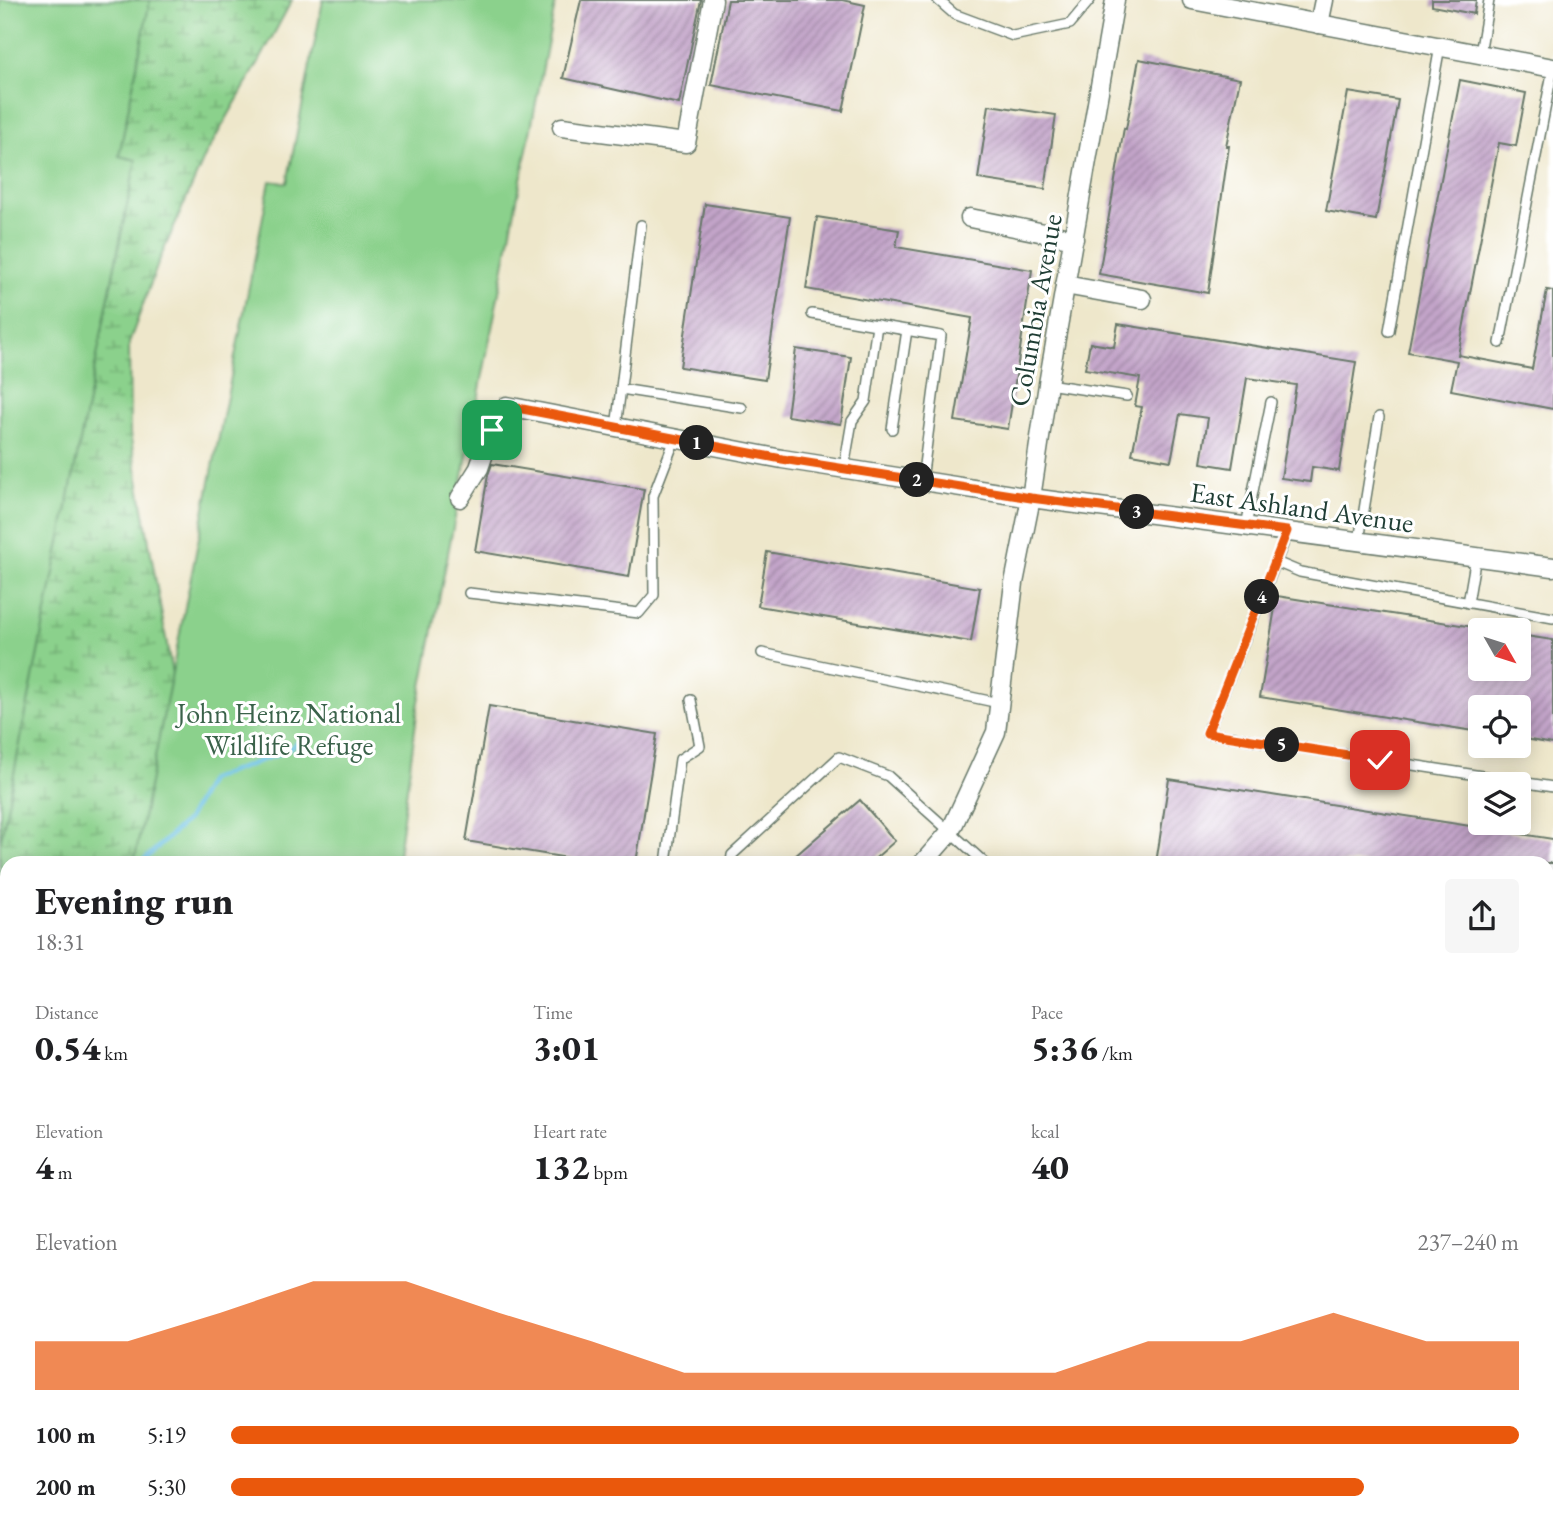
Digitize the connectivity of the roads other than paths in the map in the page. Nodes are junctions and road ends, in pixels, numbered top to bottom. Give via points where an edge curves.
1 (713, 0) edge
2 (938, 0) edge
3 (1090, 0) edge
4 (1115, 0) edge
5 (1192, 0) edge
6 (1324, 0) edge
7 (1489, 0) edge
8 (1319, 24) junction
9 (1440, 46) junction
10 (1480, 54) junction
11 (1553, 68) edge
12 (562, 127) dead end
13 (970, 218) dead end
14 (641, 225) dead end
15 (1074, 239) junction
16 (1065, 285) junction
17 (1142, 299) dead end
18 (812, 314) dead end
19 (877, 325) junction
20 (907, 330) junction
21 (1389, 331) dead end
22 (1500, 343) dead end
23 (1048, 384) junction
24 (621, 389) junction
25 (1127, 396) dead end
26 (1270, 402) dead end
27 (742, 408) dead end
28 (1379, 417) dead end
29 (616, 428) junction
30 (892, 429) dead end
31 (676, 439) junction
32 (844, 468) junction
33 (922, 480) junction
34 (460, 498) dead end
35 (1031, 498) junction
36 (1246, 526) junction
37 (1287, 531) junction
38 (1359, 541) junction
39 (1476, 556) junction
40 (1276, 562) junction
41 (1553, 567) edge
42 (469, 593) dead end
43 (1468, 603) junction
44 (1553, 618) edge
45 (762, 653) dead end
46 (691, 700) dead end
47 (999, 703) junction
48 (1553, 786) edge
49 (950, 832) junction
50 (667, 856) edge
51 (732, 856) edge
52 (929, 856) edge
53 (975, 856) edge

1 - 12 street via 686,143
2 - 3 lane via 954,14 1013,36 1070,24
4 - 15 street, Columbia Avenue
5 - 8 street
6 - 8 street
7 - 10 lane
8 - 9 street
9 - 10 street
9 - 21 lane
10 - 11 street
11 - 22 lane
13 - 15 street
14 - 24 lane
15 - 16 street, Columbia Avenue
16 - 17 street
16 - 23 street, Columbia Avenue
18 - 19 lane
19 - 20 lane
19 - 32 lane via 866,401 852,421
20 - 30 lane
20 - 33 lane via 941,335
23 - 25 lane
23 - 35 street, Columbia Avenue
24 - 27 lane
24 - 29 lane
26 - 36 lane
28 - 38 lane
29 - 31 street, East Ashland Avenue
29 - 34 street, East Ashland Avenue via 507,406
31 - 32 street, East Ashland Avenue
31 - 42 lane via 653,496 654,595 639,613
32 - 33 street, East Ashland Avenue
33 - 35 street, East Ashland Avenue
35 - 36 street, East Ashland Avenue
35 - 47 street, Columbia Avenue via 1014,583
36 - 37 street, East Ashland Avenue
37 - 38 street, East Ashland Avenue
37 - 40 lane
38 - 39 street, East Ashland Avenue
39 - 41 street, East Ashland Avenue
39 - 43 lane
40 - 43 lane via 1300,572
40 - 48 lane via 1207,733
43 - 44 lane
45 - 47 lane
46 - 50 lane via 700,746 680,759
47 - 49 street, Columbia Avenue via 996,732
49 - 51 lane via 888,776 839,757
49 - 52 street, Columbia Avenue
49 - 53 lane

